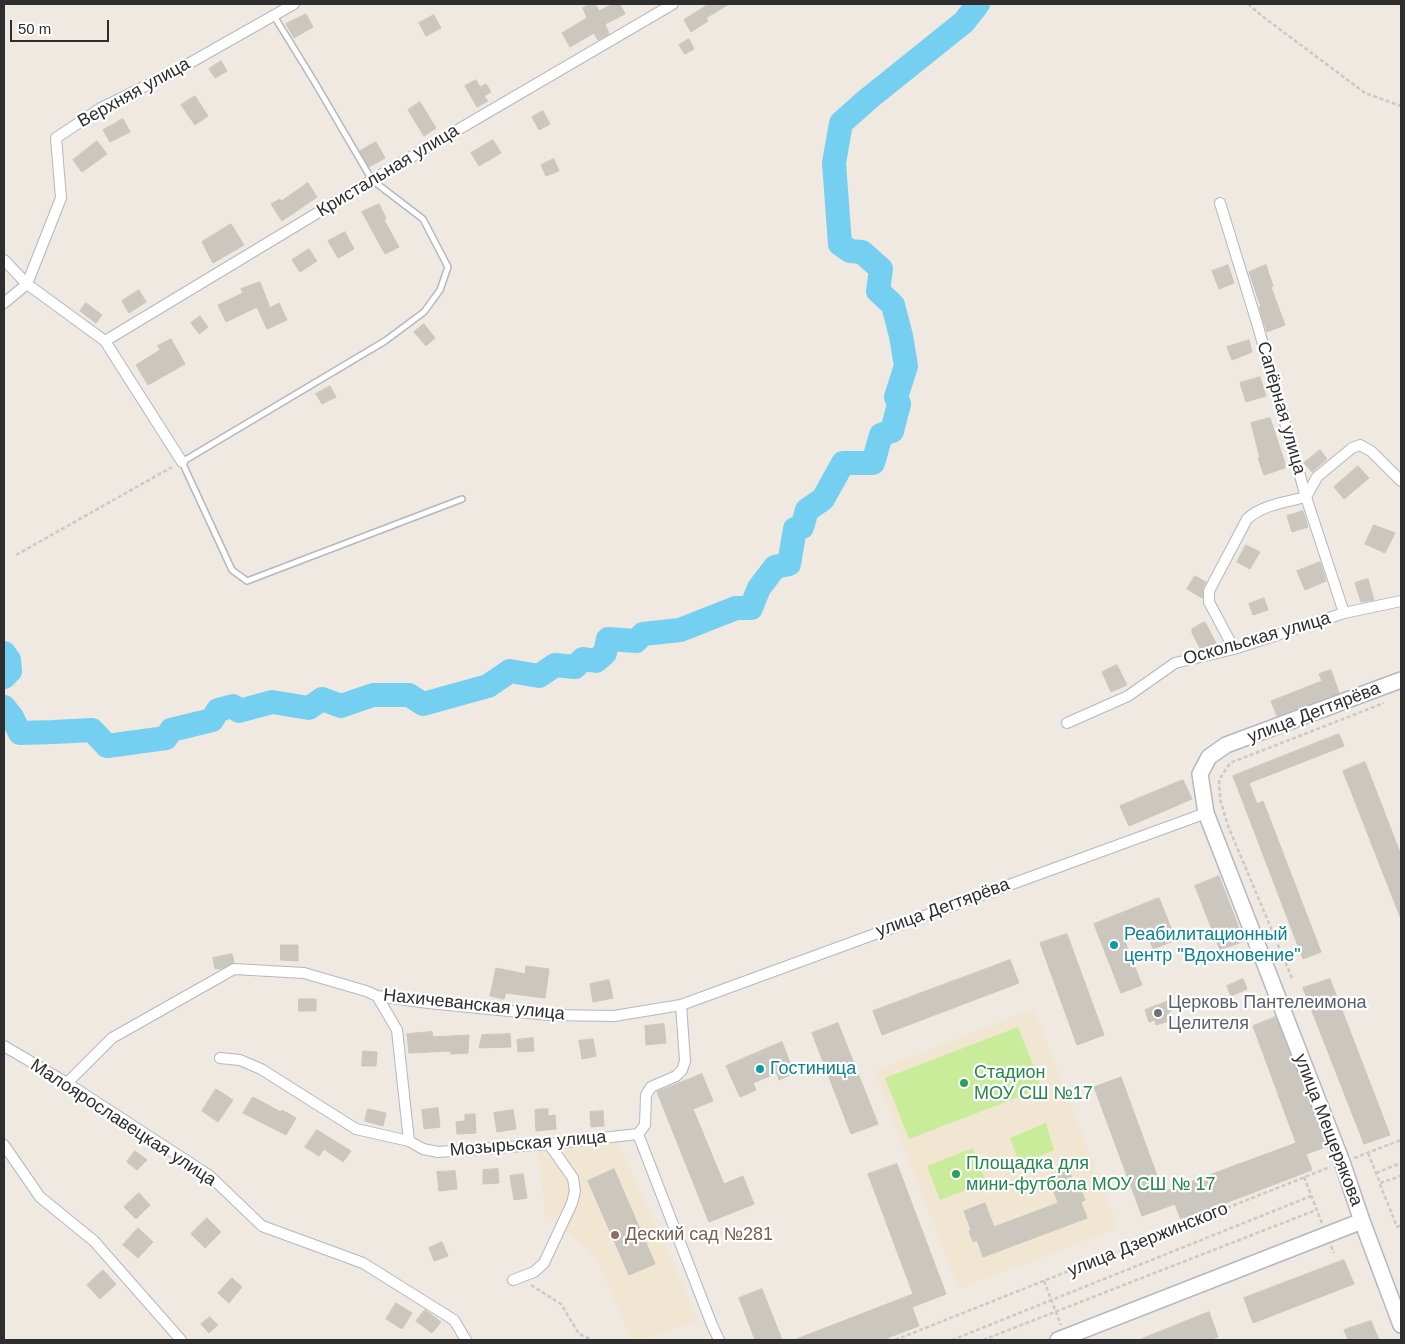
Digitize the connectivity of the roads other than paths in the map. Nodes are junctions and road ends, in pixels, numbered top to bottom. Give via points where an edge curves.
1 (294, 4) edge
2 (674, 4) edge
3 (274, 16) junction
4 (372, 180) junction
5 (1220, 203) dead end
6 (4, 260) edge
7 (27, 284) junction
8 (4, 303) edge
9 (105, 341) junction
10 (182, 462) junction
11 (1401, 481) edge
12 (1306, 497) junction
13 (462, 499) dead end
14 (1401, 601) edge
15 (1344, 613) junction
16 (1234, 649) junction
17 (1401, 680) edge
18 (1067, 723) dead end
19 (1226, 746) joint
20 (1206, 813) junction
21 (377, 996) junction
22 (681, 1005) junction
23 (4, 1046) edge
24 (220, 1058) dead end
25 (67, 1083) junction
26 (638, 1134) junction
27 (409, 1141) junction
28 (549, 1144) junction
29 (4, 1145) edge
30 (1362, 1221) junction
31 (517, 1279) road end
32 (1401, 1326) edge
33 (1062, 1339) edge
34 (181, 1340) edge
35 (466, 1340) edge
36 (719, 1340) edge

1 - 3 street, Верхняя улица
2 - 4 street, Кристальная улица
3 - 4 lane
3 - 7 street, Верхняя улица via 101,108 56,138 61,198
4 - 9 street, Кристальная улица
4 - 10 lane via 423,218 448,267 440,290 424,312 385,341
5 - 12 street, Сапёрная улица
6 - 7 street
7 - 8 street, Верхняя улица
7 - 9 street
9 - 10 street
10 - 13 lane via 232,570 247,581
11 - 12 street via 1371,451 1360,445 1317,477
12 - 15 street, Сапёрная улица
12 - 16 street via 1254,512 1247,519 1209,591 1209,602
14 - 15 street, Оскольская улица
15 - 16 street, Оскольская улица
16 - 18 street, Оскольская улица via 1175,663 1128,696
17 - 19 street, улица Дегтярёва
19 - 20 street, улица Мещерякова via 1209,757 1200,774
20 - 22 street, улица Дегтярёва
20 - 30 street, улица Мещерякова
21 - 22 street, Нахичеванская улица via 549,1016 614,1016
21 - 25 street, Нахичеванская улица via 304,973 234,969 112,1038
21 - 27 street via 397,1030
22 - 26 street via 685,1061 676,1076 651,1087 646,1095 645,1125
23 - 25 street, Малоярославецкая улица
24 - 27 street, Мозырьская улица via 240,1060 261,1069 356,1129
25 - 35 street, Малоярославецкая улица via 210,1176 262,1226 363,1263 454,1320
26 - 28 street, Мозырьская улица
26 - 36 street
27 - 28 street, Мозырьская улица via 423,1149 438,1152
28 - 31 street via 573,1178 575,1191 544,1263 534,1272
29 - 34 street via 40,1197 94,1241
30 - 32 street, улица Мещерякова
30 - 33 street

